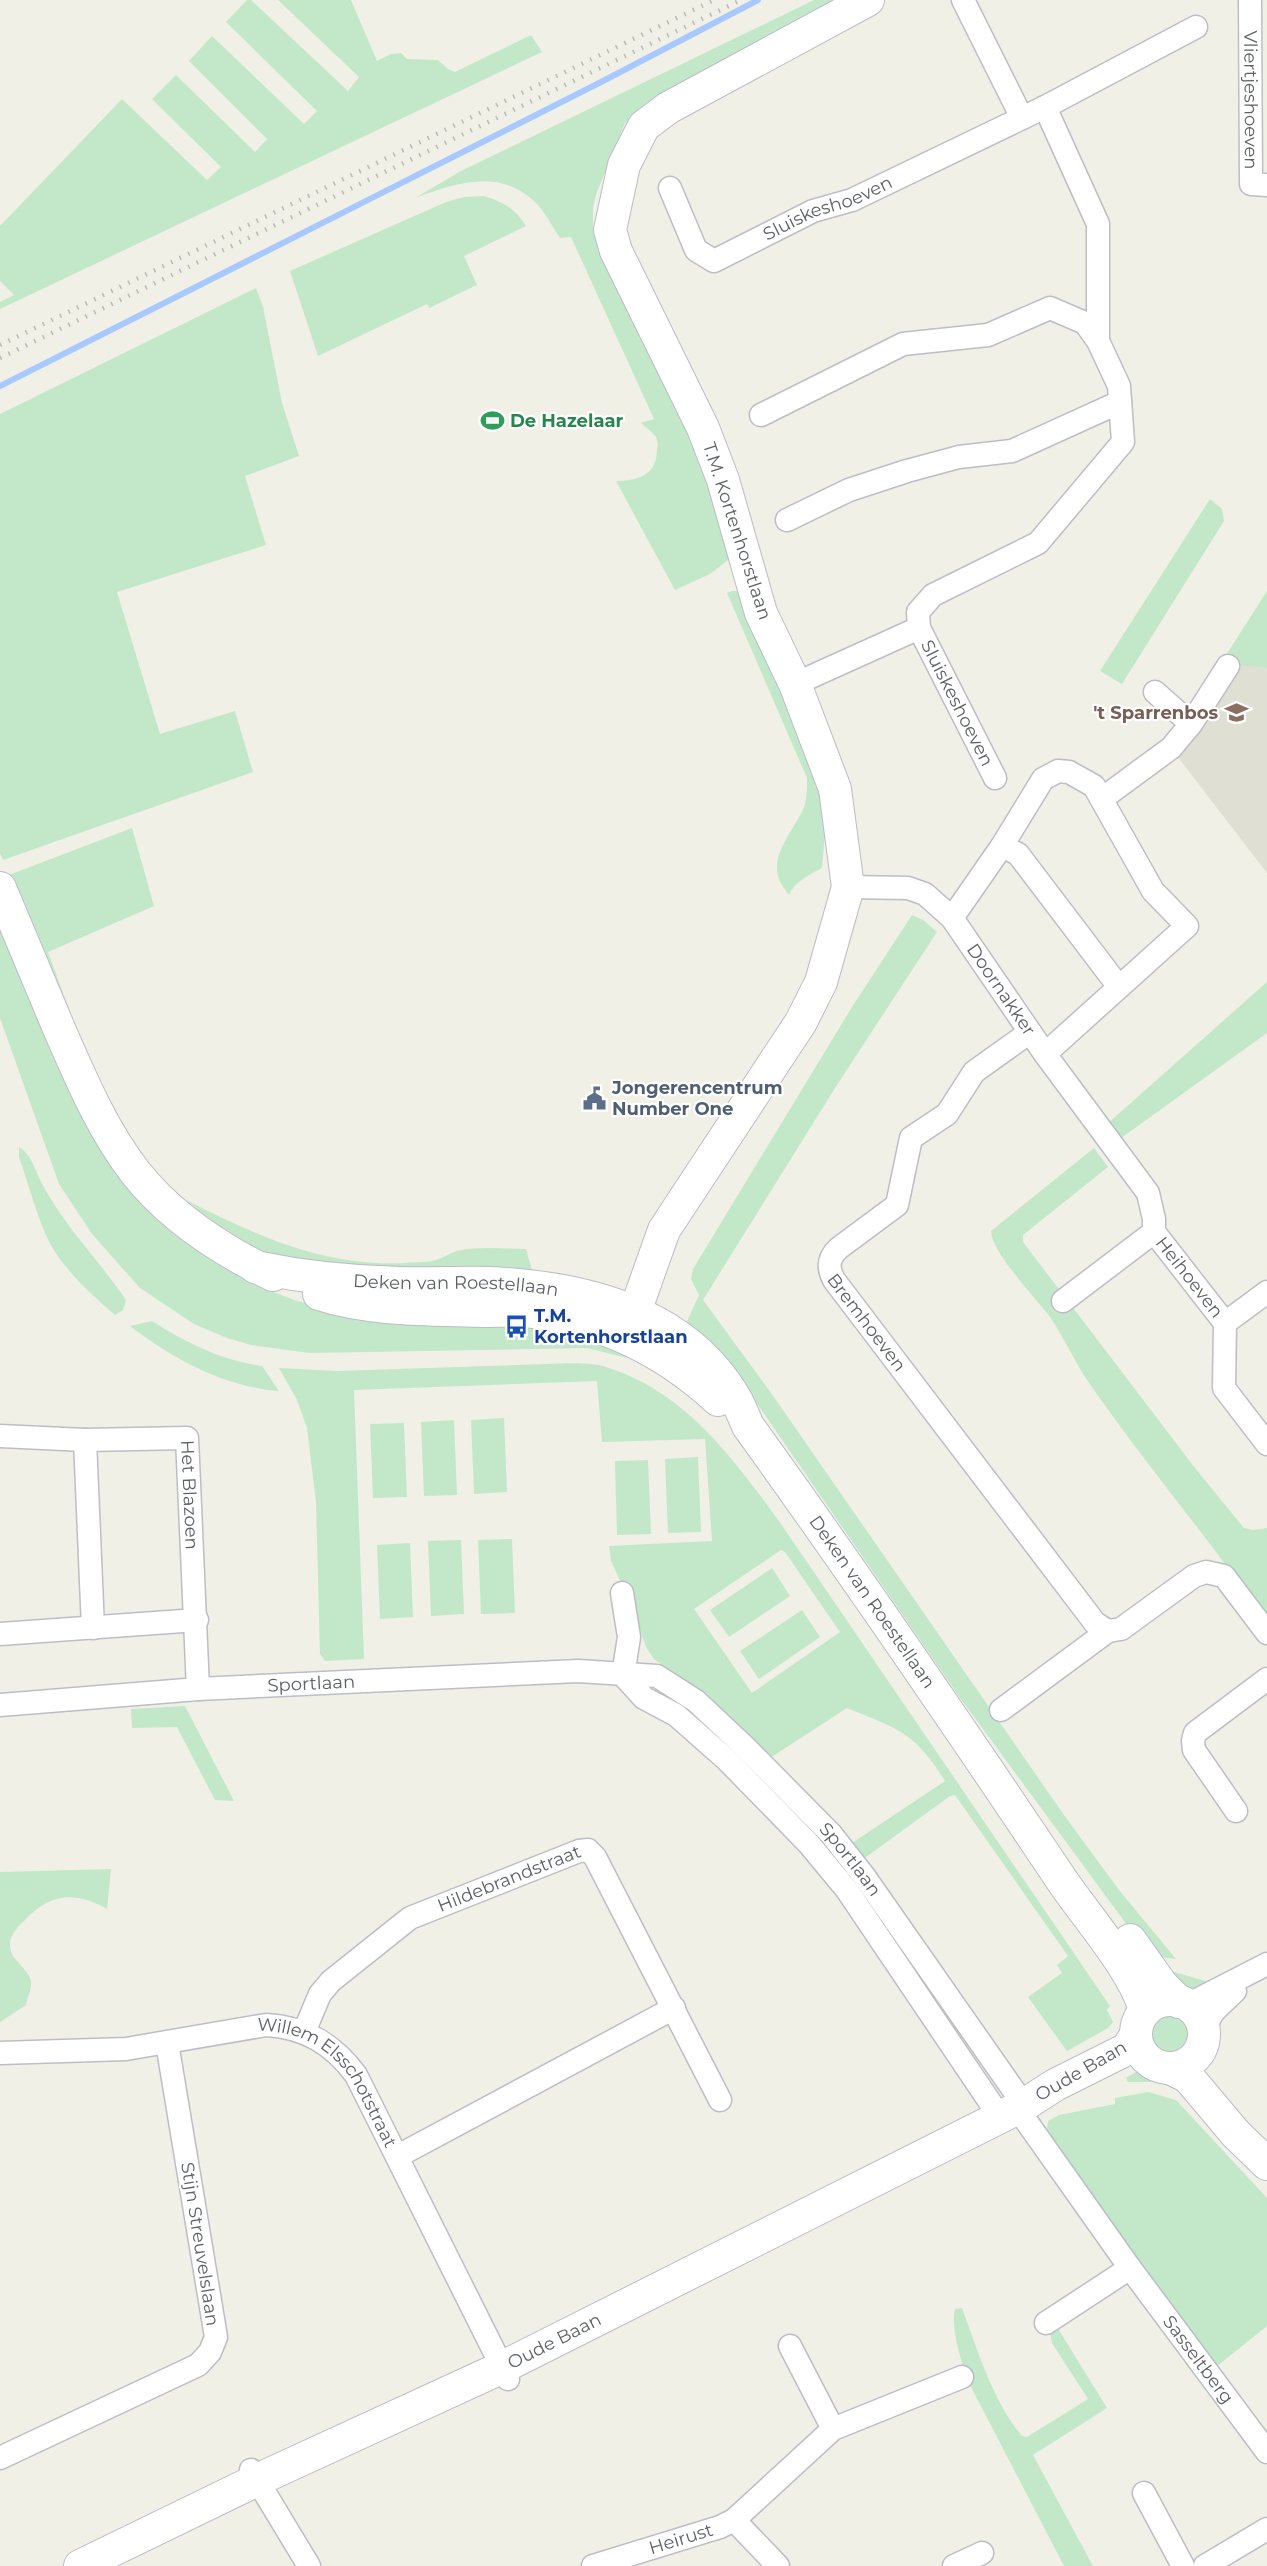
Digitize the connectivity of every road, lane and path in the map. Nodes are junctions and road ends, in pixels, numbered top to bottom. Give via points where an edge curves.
1 (868, 0) edge
2 (963, 0) edge
3 (1250, 0) edge
4 (1197, 27) dead end
5 (1045, 107) junction
6 (1022, 118) junction
7 (1267, 185) edge
8 (670, 188) dead end
9 (1098, 341) junction
10 (1120, 402) junction
11 (761, 415) dead end
12 (786, 520) dead end
13 (919, 628) junction
14 (1228, 666) dead end
15 (795, 684) junction
16 (1155, 692) dead end
17 (1191, 724) junction
18 (995, 778) dead end
19 (1103, 798) junction
20 (1002, 846) junction
21 (848, 887) junction
22 (0, 888) edge
23 (952, 918) junction
24 (1119, 987) junction
25 (1030, 1032) junction
26 (1045, 1054) junction
27 (1117, 1153) joint
28 (1154, 1232) junction
29 (1267, 1292) edge
30 (1063, 1301) dead end
31 (620, 1320) junction
32 (1225, 1323) junction
33 (0, 1436) edge
34 (85, 1440) junction
35 (1267, 1444) edge
36 (622, 1593) dead end
37 (197, 1620) junction
38 (93, 1628) junction
39 (1108, 1631) junction
40 (1267, 1633) edge
41 (0, 1634) edge
42 (623, 1675) junction
43 (1267, 1680) edge
44 (198, 1689) junction
45 (0, 1705) edge
46 (1001, 1710) dead end
47 (995, 1778) junction
48 (1236, 1810) dead end
49 (1263, 1966) edge
50 (674, 2008) junction
51 (1193, 2020) junction
52 (1140, 2023) junction
53 (304, 2032) junction
54 (167, 2043) junction
55 (0, 2053) edge
56 (1163, 2067) junction
57 (720, 2100) dead end
58 (1014, 2110) junction
59 (1267, 2135) edge
60 (398, 2156) junction
61 (1267, 2164) edge
62 (1130, 2268) junction
63 (1046, 2323) dead end
64 (790, 2346) dead end
65 (506, 2374) junction
66 (962, 2377) dead end
67 (833, 2429) junction
68 (1267, 2452) edge
69 (0, 2458) edge
70 (254, 2475) junction
71 (1144, 2493) dead end
72 (734, 2520) junction
73 (1267, 2529) edge
74 (982, 2553) dead end
75 (80, 2566) edge
76 (309, 2566) edge
77 (593, 2566) edge
78 (778, 2566) edge
79 (954, 2566) edge
80 (1183, 2566) edge
81 (1205, 2566) edge

1 - 15 street, T.M. Kortenhorstlaan via 668,108 645,126 624,165 610,230 616,251 703,428 723,480 761,613
2 - 6 street
3 - 7 street, Vliertjeshoeven via 1251,184
4 - 5 street, Sluiskeshoeven
5 - 6 street, Sluiskeshoeven
5 - 9 street, Sluiskeshoeven via 1098,224
6 - 8 street, Sluiskeshoeven via 852,200 813,211 714,261 696,250
9 - 10 street, Sluiskeshoeven via 1119,386
9 - 11 street, Sluiskeshoeven via 1085,324 1050,308 988,335 903,344
10 - 12 street via 1012,451 959,457 907,471 849,490
10 - 13 street, Sluiskeshoeven via 1123,442 1038,543 933,596 918,612
13 - 15 street, Sluiskeshoeven
13 - 18 street, Sluiskeshoeven
14 - 17 street
15 - 21 street, T.M. Kortenhorstlaan via 835,789
16 - 17 street
17 - 19 street via 1171,748
19 - 20 street via 1094,786 1069,772 1058,771 1043,779
19 - 24 street via 1153,891 1186,927
20 - 23 street
20 - 24 street via 1018,855
21 - 23 street, Doornakker via 908,888 925,894
21 - 31 street, T.M. Kortenhorstlaan via 821,982 801,1022 664,1230
22 - 31 street, Deken van Roestellaan via 86,1091 112,1139 136,1173 180,1217 212,1241 292,1285 332,1298 401,1308 531,1312
23 - 25 street, Doornakker
24 - 26 street
25 - 26 street, Doornakker
25 - 39 street, Bremhoeven via 974,1072 947,1114 911,1138 897,1205 839,1248 829,1263 834,1280 1095,1623
26 - 27 street, Doornakker
27 - 28 street, Heihoeven via 1148,1192
28 - 30 street, Heihoeven
28 - 32 street, Heihoeven
29 - 32 street, Heihoeven
31 - 47 street, Deken van Roestellaan via 748,1426
32 - 35 street, Heihoeven via 1224,1388
33 - 34 street, Het Blazoen
34 - 37 street, Het Blazoen via 187,1438
34 - 38 street
36 - 42 street via 629,1637
37 - 38 street
37 - 44 street, Het Blazoen
38 - 41 street
39 - 40 street via 1121,1629 1194,1576 1206,1572 1224,1576
39 - 46 street
42 - 44 street, Sportlaan via 578,1671
42 - 58 street, Sportlaan via 657,1676 696,1701 831,1834 864,1876
43 - 48 street via 1195,1733 1193,1741 1194,1750
44 - 45 street, Sportlaan
47 - 51 street, Deken van Roestellaan via 1081,1873 1162,1985
47 - 52 street, Deken van Roestellaan via 1134,1983
49 - 51 street via 1213,2012
50 - 53 street, Hildebrandstraat via 588,1850 410,1918 331,1981
50 - 57 street, Hildebrandstraat
50 - 60 street
51 - 52 street via 1162,2001
51 - 56 street via 1191,2062
51 - 59 street, Deken van Roestellaan via 1207,2063
52 - 56 street via 1141,2053
52 - 58 street, Oude Baan via 1126,2049
53 - 54 street, Willem Elsschotstraat via 266,2025
53 - 60 street, Willem Elsschotstraat via 324,2042 356,2075
54 - 55 street, Willem Elsschotstraat via 126,2049
54 - 69 street, Stijn Streuvelslaan via 216,2337 210,2352 198,2365
56 - 58 street, Oude Baan via 1136,2066 1092,2088
56 - 61 street via 1188,2077
58 - 62 street, Sasseltberg
58 - 65 street, Oude Baan
60 - 65 street, Willem Elsschotstraat
62 - 63 street
62 - 68 street, Sasseltberg
64 - 67 street
65 - 70 street, Oude Baan
66 - 67 street, Heirust
67 - 72 street, Heirust
70 - 75 street, Oude Baan
70 - 76 street
71 - 80 street
72 - 77 street, Heirust
72 - 78 street, Heirust
73 - 81 street
74 - 79 street

